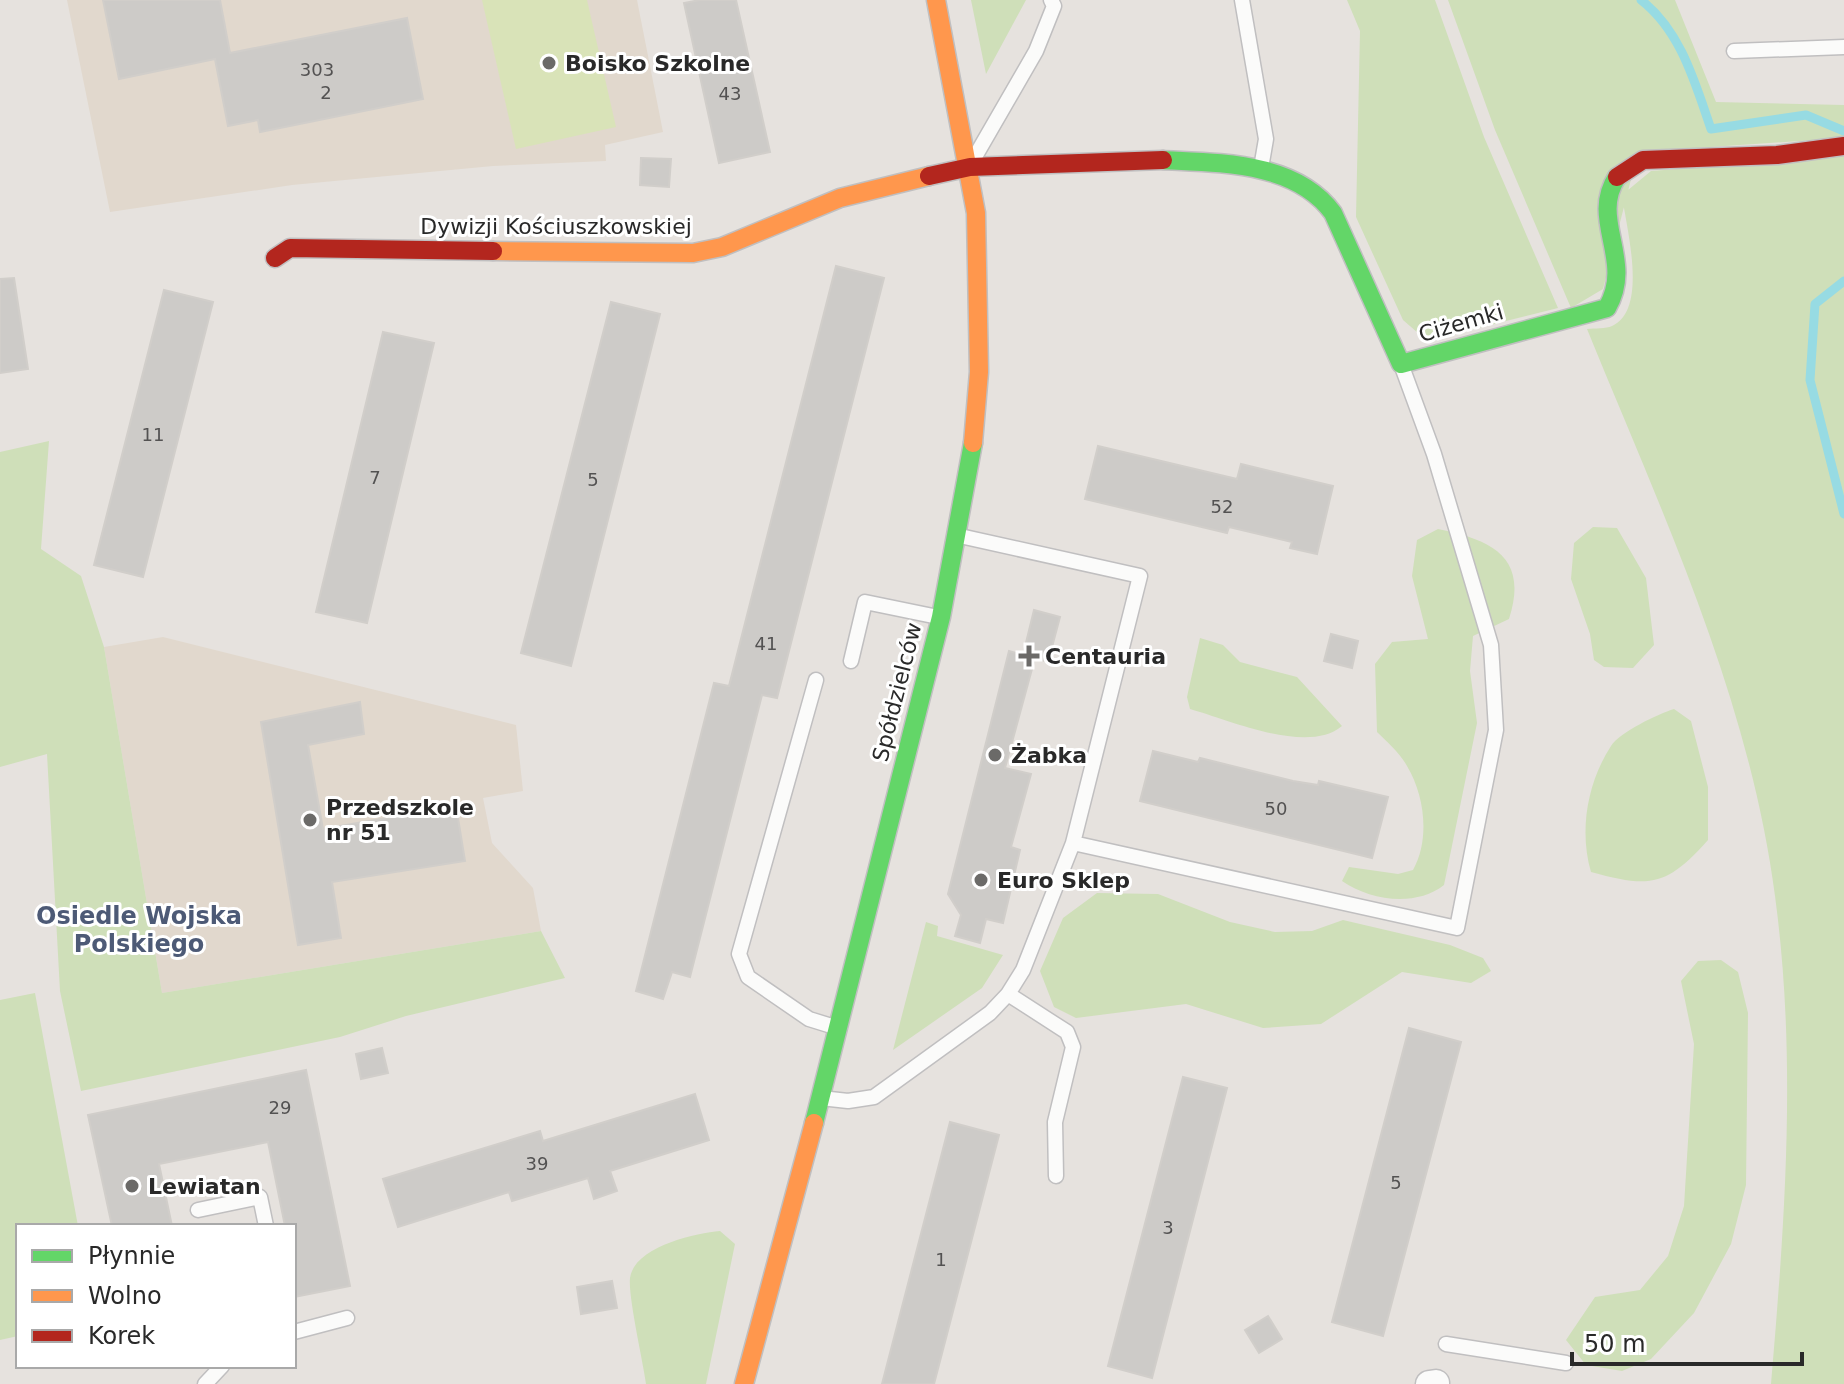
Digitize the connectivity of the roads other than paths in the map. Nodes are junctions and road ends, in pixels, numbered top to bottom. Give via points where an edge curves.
1 (936, 0) edge
2 (1051, 0) edge
3 (1242, 0) edge
4 (1844, 47) edge
5 (1734, 51) dead end
6 (1838, 147) edge
7 (970, 167) junction
8 (1261, 169) junction
9 (275, 258) dead end
10 (1401, 364) junction
11 (959, 536) junction
12 (941, 617) junction
13 (851, 661) dead end
14 (816, 680) dead end
15 (1073, 843) junction
16 (1008, 994) junction
17 (839, 1028) junction
18 (821, 1098) junction
19 (1056, 1176) dead end
20 (198, 1210) dead end
21 (266, 1224) edge
22 (347, 1318) dead end
23 (296, 1331) edge
24 (1446, 1344) dead end
25 (1566, 1363) dead end
26 (220, 1368) edge
27 (205, 1384) edge
28 (744, 1384) edge

1 - 7 street, Spółdzielców
2 - 7 lane via 1054,6 1036,51
3 - 8 lane via 1266,139
4 - 5 lane
6 - 10 street, Ciżemki via 1628,165 1613,184 1605,208 1619,277 1607,308
7 - 8 street, Ciżemki via 1160,160
7 - 9 street, Dywizji Kościuszkowskiej via 840,198 722,247 693,253 290,248
7 - 11 street, Spółdzielców via 979,260 979,372
8 - 10 street, Ciżemki via 1319,194 1333,213
10 - 15 lane via 1491,645 1496,730 1457,928
11 - 12 street, Spółdzielców
11 - 15 lane via 1140,576
12 - 13 lane via 865,602
12 - 17 street, Spółdzielców
14 - 17 lane via 739,954 748,977 809,1019
15 - 16 lane via 1023,970
16 - 18 lane via 990,1013 874,1097
16 - 19 lane via 1067,1032 1073,1047 1055,1122
17 - 18 street, Spółdzielców
18 - 28 street, Spółdzielców
20 - 21 lane via 260,1197
22 - 23 lane
24 - 25 lane
26 - 27 lane

